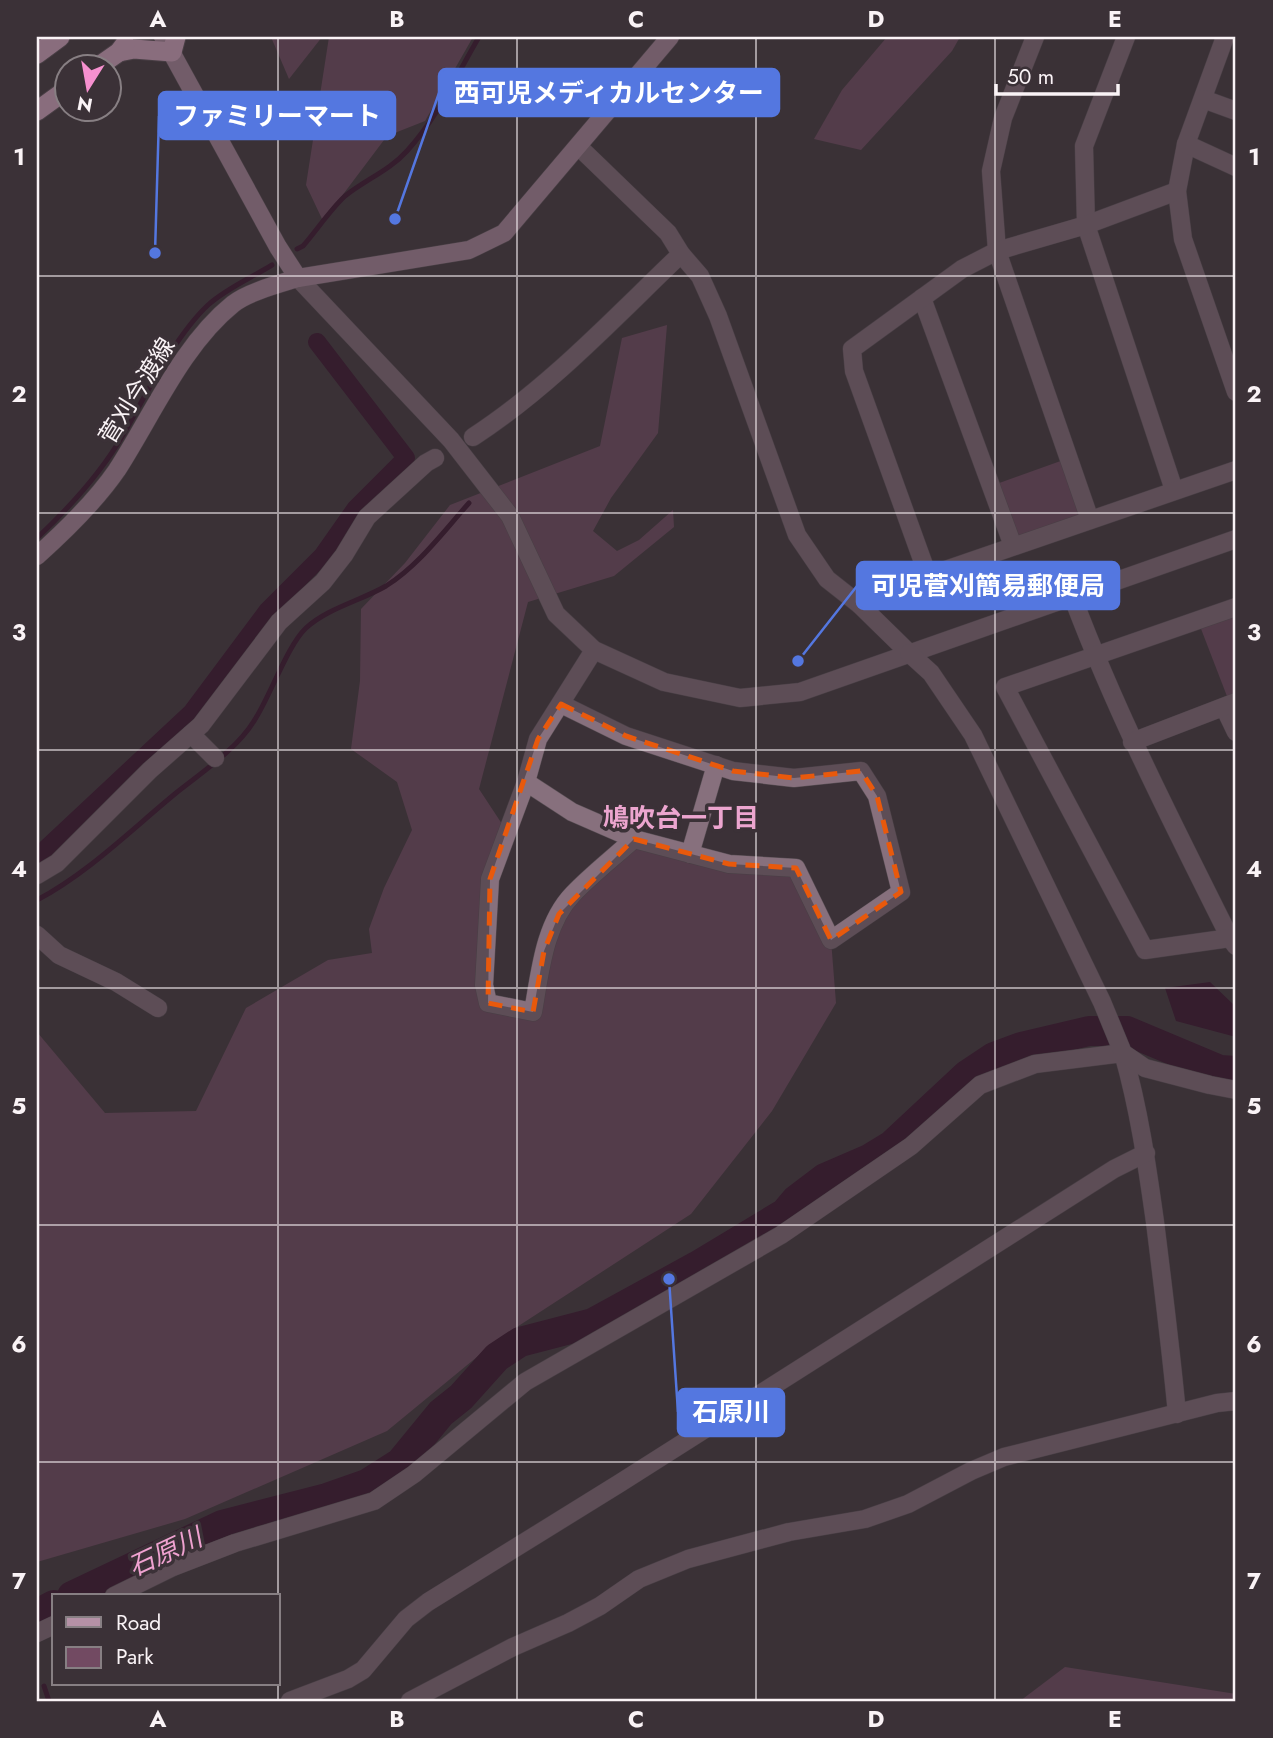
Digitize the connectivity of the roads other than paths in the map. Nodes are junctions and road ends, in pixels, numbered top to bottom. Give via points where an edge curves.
1 (60, 37) edge
2 (670, 37) edge
3 (1035, 37) edge
4 (1126, 37) edge
5 (1225, 37) edge
6 (170, 42) edge
7 (124, 44) edge
8 (37, 54) edge
9 (1203, 99) junction
10 (52, 100) edge
11 (37, 111) edge
12 (1236, 111) edge
13 (1186, 144) junction
14 (579, 147) junction
15 (1236, 167) edge
16 (1177, 191) junction
17 (1087, 225) junction
18 (997, 251) junction
19 (681, 254) junction
20 (298, 278) junction
21 (922, 298) junction
22 (1236, 392) edge
23 (473, 438) dead end
24 (435, 458) dead end
25 (1236, 470) edge
26 (1174, 490) junction
27 (1090, 520) junction
28 (1236, 539) edge
29 (1013, 546) junction
30 (37, 556) edge
31 (928, 576) junction
32 (1073, 598) junction
33 (860, 605) junction
34 (1236, 607) edge
35 (593, 650) junction
36 (909, 653) junction
37 (1095, 657) junction
38 (561, 704) junction
39 (1230, 704) edge
40 (1236, 732) edge
41 (191, 734) junction
42 (1132, 742) junction
43 (215, 758) dead end
44 (716, 765) junction
45 (526, 782) junction
46 (634, 839) junction
47 (690, 854) junction
48 (37, 875) edge
49 (37, 935) edge
50 (1233, 942) edge
51 (158, 1008) dead end
52 (1123, 1053) junction
53 (1236, 1090) edge
54 (1146, 1153) junction
55 (1236, 1401) edge
56 (1177, 1414) junction
57 (118, 1594) edge
58 (290, 1701) edge
59 (410, 1701) edge

1 - 8 highway
2 - 14 main road, 菅刈今渡線
3 - 18 street via 1003,118 991,171
4 - 17 street via 1084,146
5 - 9 street
6 - 7 highway via 134,49
6 - 20 main road
9 - 12 street
9 - 13 street
10 - 11 highway
13 - 15 street
13 - 16 street
14 - 19 street via 668,233
14 - 20 main road, 菅刈今渡線 via 505,233 469,250
16 - 17 street
16 - 22 street via 1183,239
17 - 18 street
17 - 26 street
18 - 21 street
18 - 27 street
19 - 23 street via 577,354
19 - 33 street via 700,276 718,316 797,535 827,579
20 - 30 main road, 菅刈今渡線 via 234,303 191,349 116,471 81,514
20 - 35 street via 451,440 510,516 556,614
21 - 29 street
21 - 31 street via 852,349 854,371
24 - 41 street via 367,517 323,582 279,622
25 - 26 street
26 - 27 street
27 - 29 street
28 - 32 street
29 - 31 street
31 - 33 street
32 - 36 street
32 - 37 street
33 - 36 street
34 - 37 street
35 - 36 street via 664,682 740,698 800,692
35 - 38 street
36 - 52 street via 931,673 973,735
37 - 42 street
37 - 50 street via 1005,687 1144,950
38 - 44 street via 626,736
38 - 45 street via 538,739
39 - 40 street
39 - 42 street
41 - 43 street
41 - 48 street via 57,863
42 - 50 street
44 - 47 street
44 - 47 street via 794,778 861,771 877,796 901,892 831,940 796,868 729,864
45 - 46 street via 572,813
45 - 46 street via 490,879 484,985 488,1003 533,1012 544,951 559,914 572,895
46 - 47 street
49 - 51 street via 58,955 117,982
52 - 53 street via 1145,1068
52 - 54 street
52 - 57 street via 1035,1064 980,1086 911,1146 781,1235 525,1382 414,1474 373,1501 235,1543
54 - 56 street
54 - 58 street via 428,1602 406,1619 363,1670
55 - 56 street
56 - 59 street via 1004,1457 908,1504 865,1519 789,1532 688,1559 639,1579 600,1606

